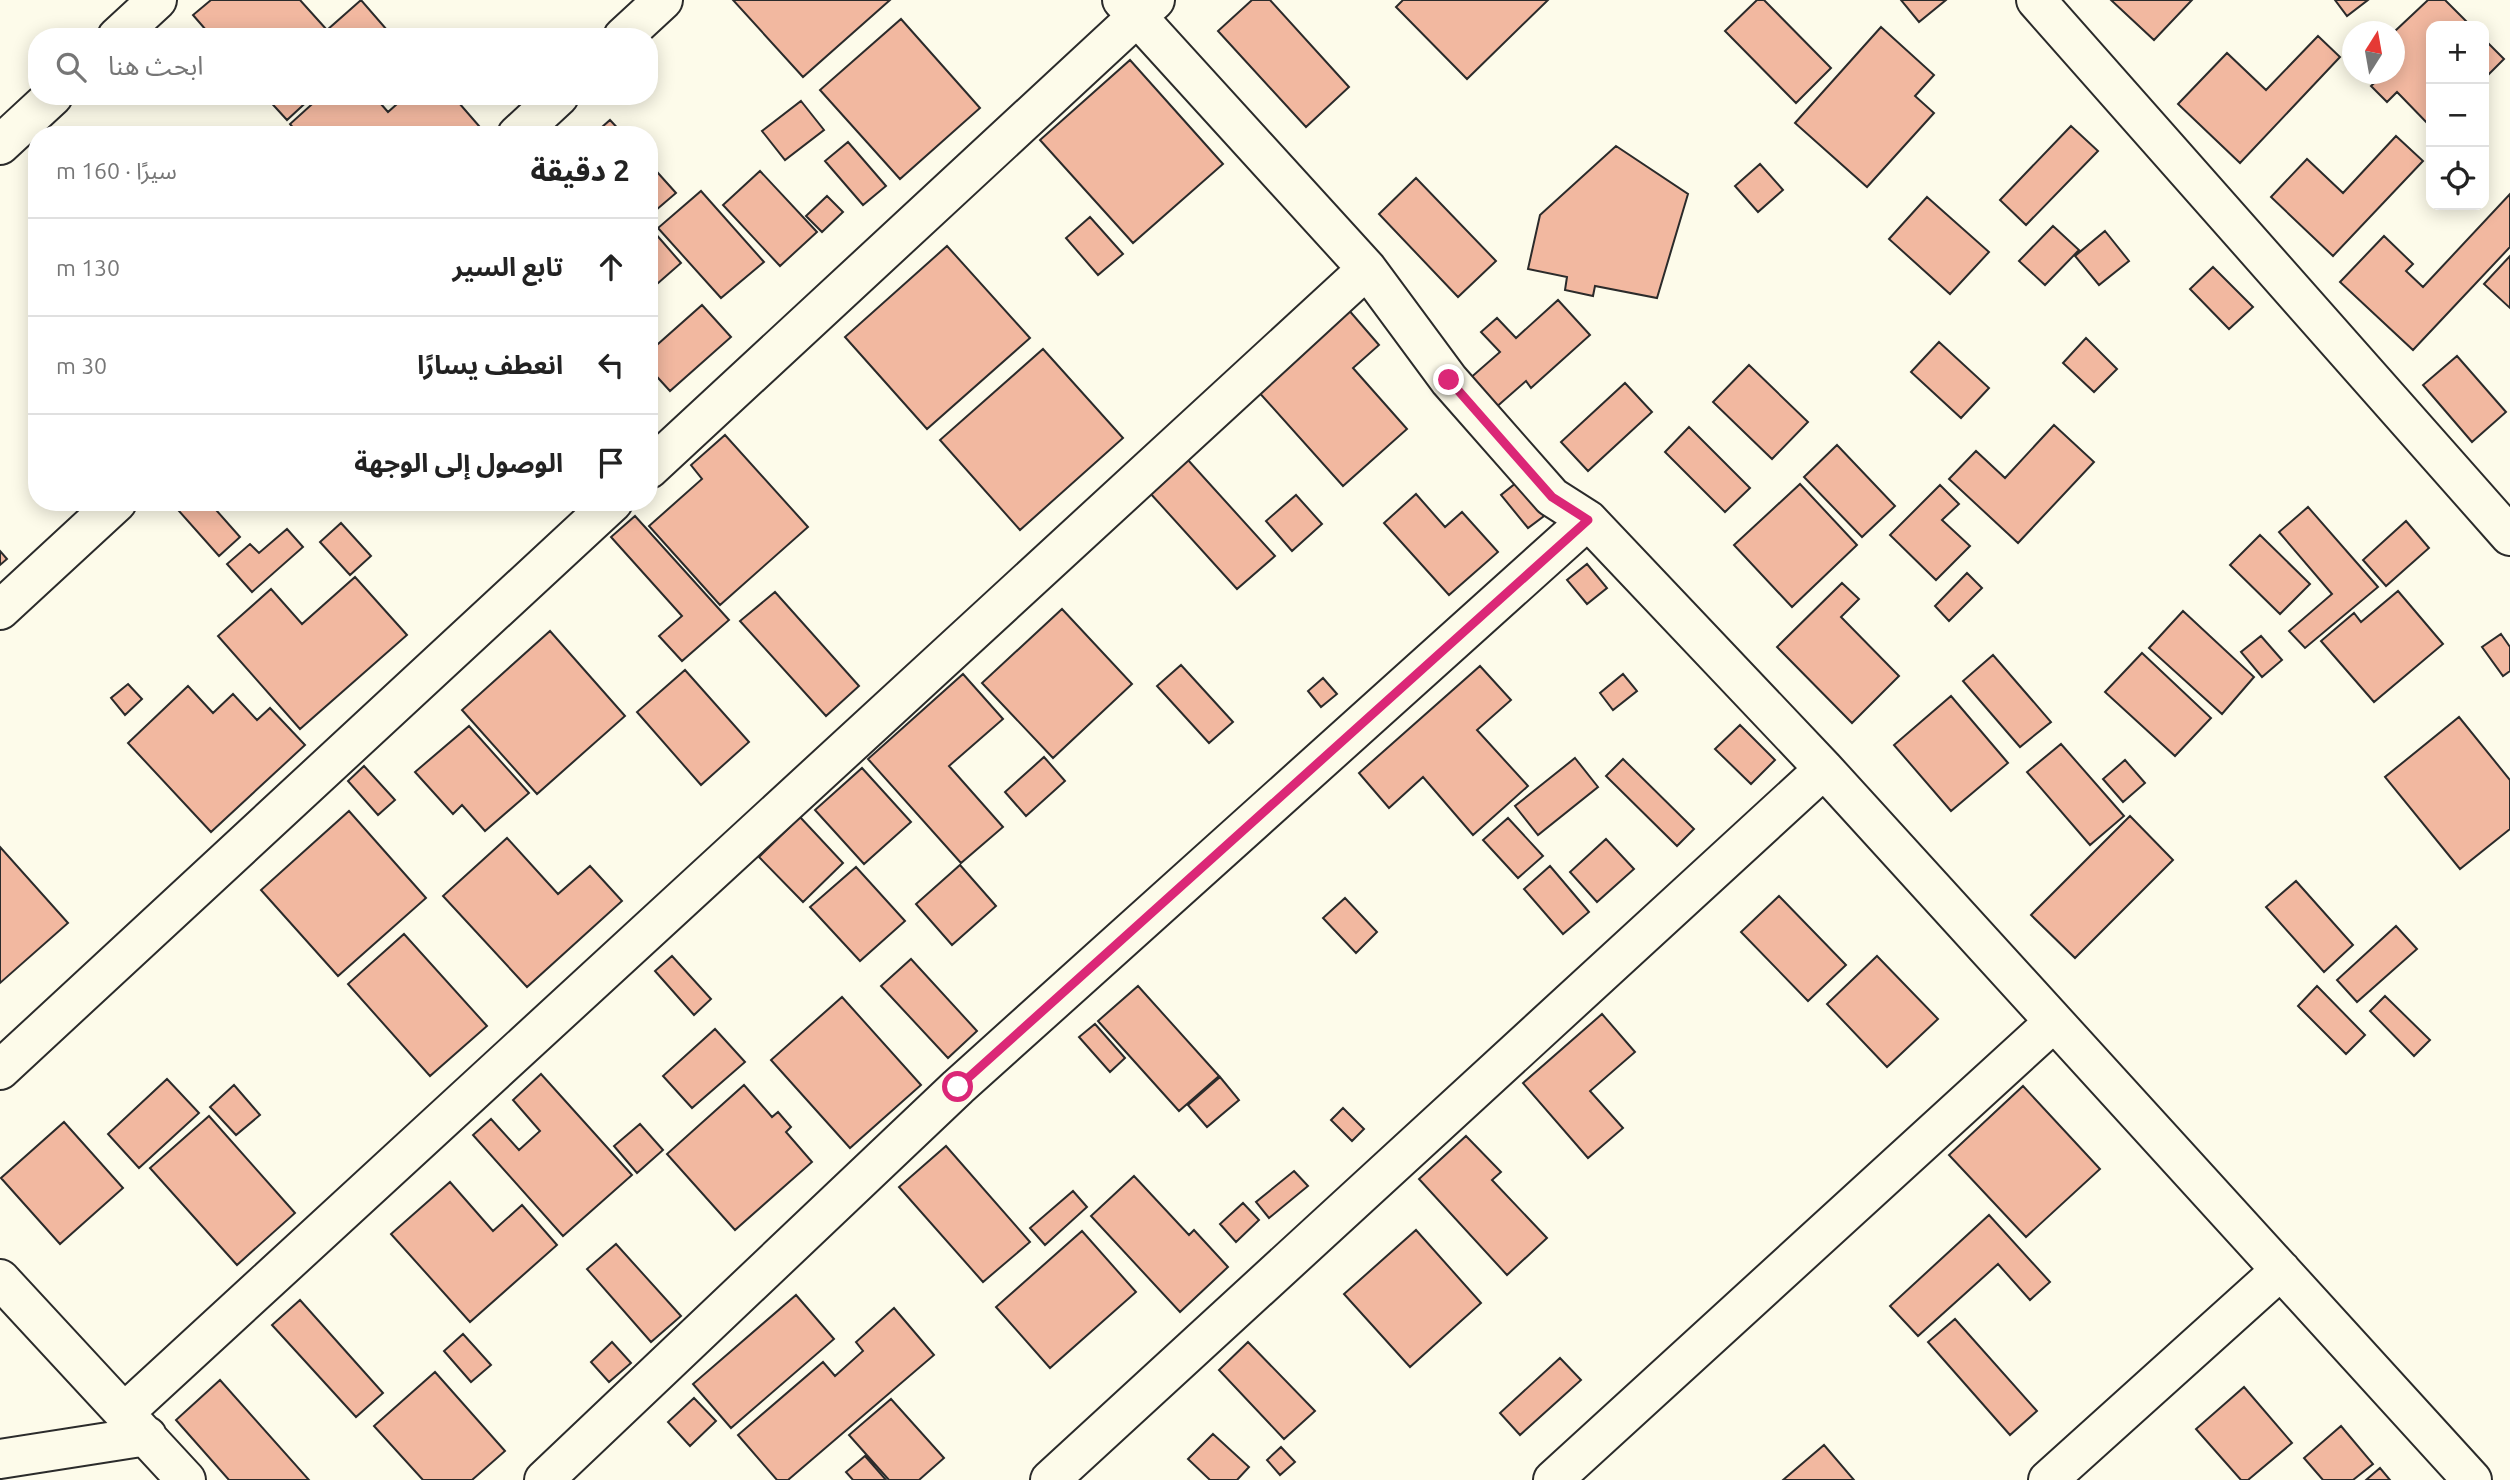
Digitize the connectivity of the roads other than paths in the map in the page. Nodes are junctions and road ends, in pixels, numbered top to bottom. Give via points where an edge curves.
1 (157, 0) edge
2 (663, 0) edge
3 (2036, 0) edge
4 (1138, 5) edge
5 (127, 28) edge
6 (633, 28) edge
7 (43, 105) edge
8 (549, 105) edge
9 (527, 126) edge
10 (0, 145) edge
11 (1367, 269) junction
12 (658, 459) edge
13 (107, 511) edge
14 (603, 511) edge
15 (1588, 520) junction
16 (2510, 536) edge
17 (0, 610) edge
18 (1824, 769) junction
19 (2054, 1022) junction
20 (0, 1070) edge
21 (2281, 1270) junction
22 (0, 1279) edge
23 (136, 1424) junction
24 (2, 1466) edge
25 (186, 1480) edge
26 (544, 1480) edge
27 (1050, 1480) edge
28 (1553, 1480) edge
29 (2048, 1480) edge
30 (2472, 1480) edge

1 - 5 street
2 - 6 street
3 - 16 street
4 - 11 street
4 - 12 street
7 - 10 street
8 - 9 street
11 - 15 street via 1449,380 1552,497
11 - 23 street
13 - 17 street
14 - 20 street
15 - 18 street
15 - 26 street via 958,1087
18 - 19 street
18 - 27 street
19 - 21 street
19 - 28 street
21 - 29 street
21 - 30 street
22 - 23 street
23 - 24 street
23 - 25 street

